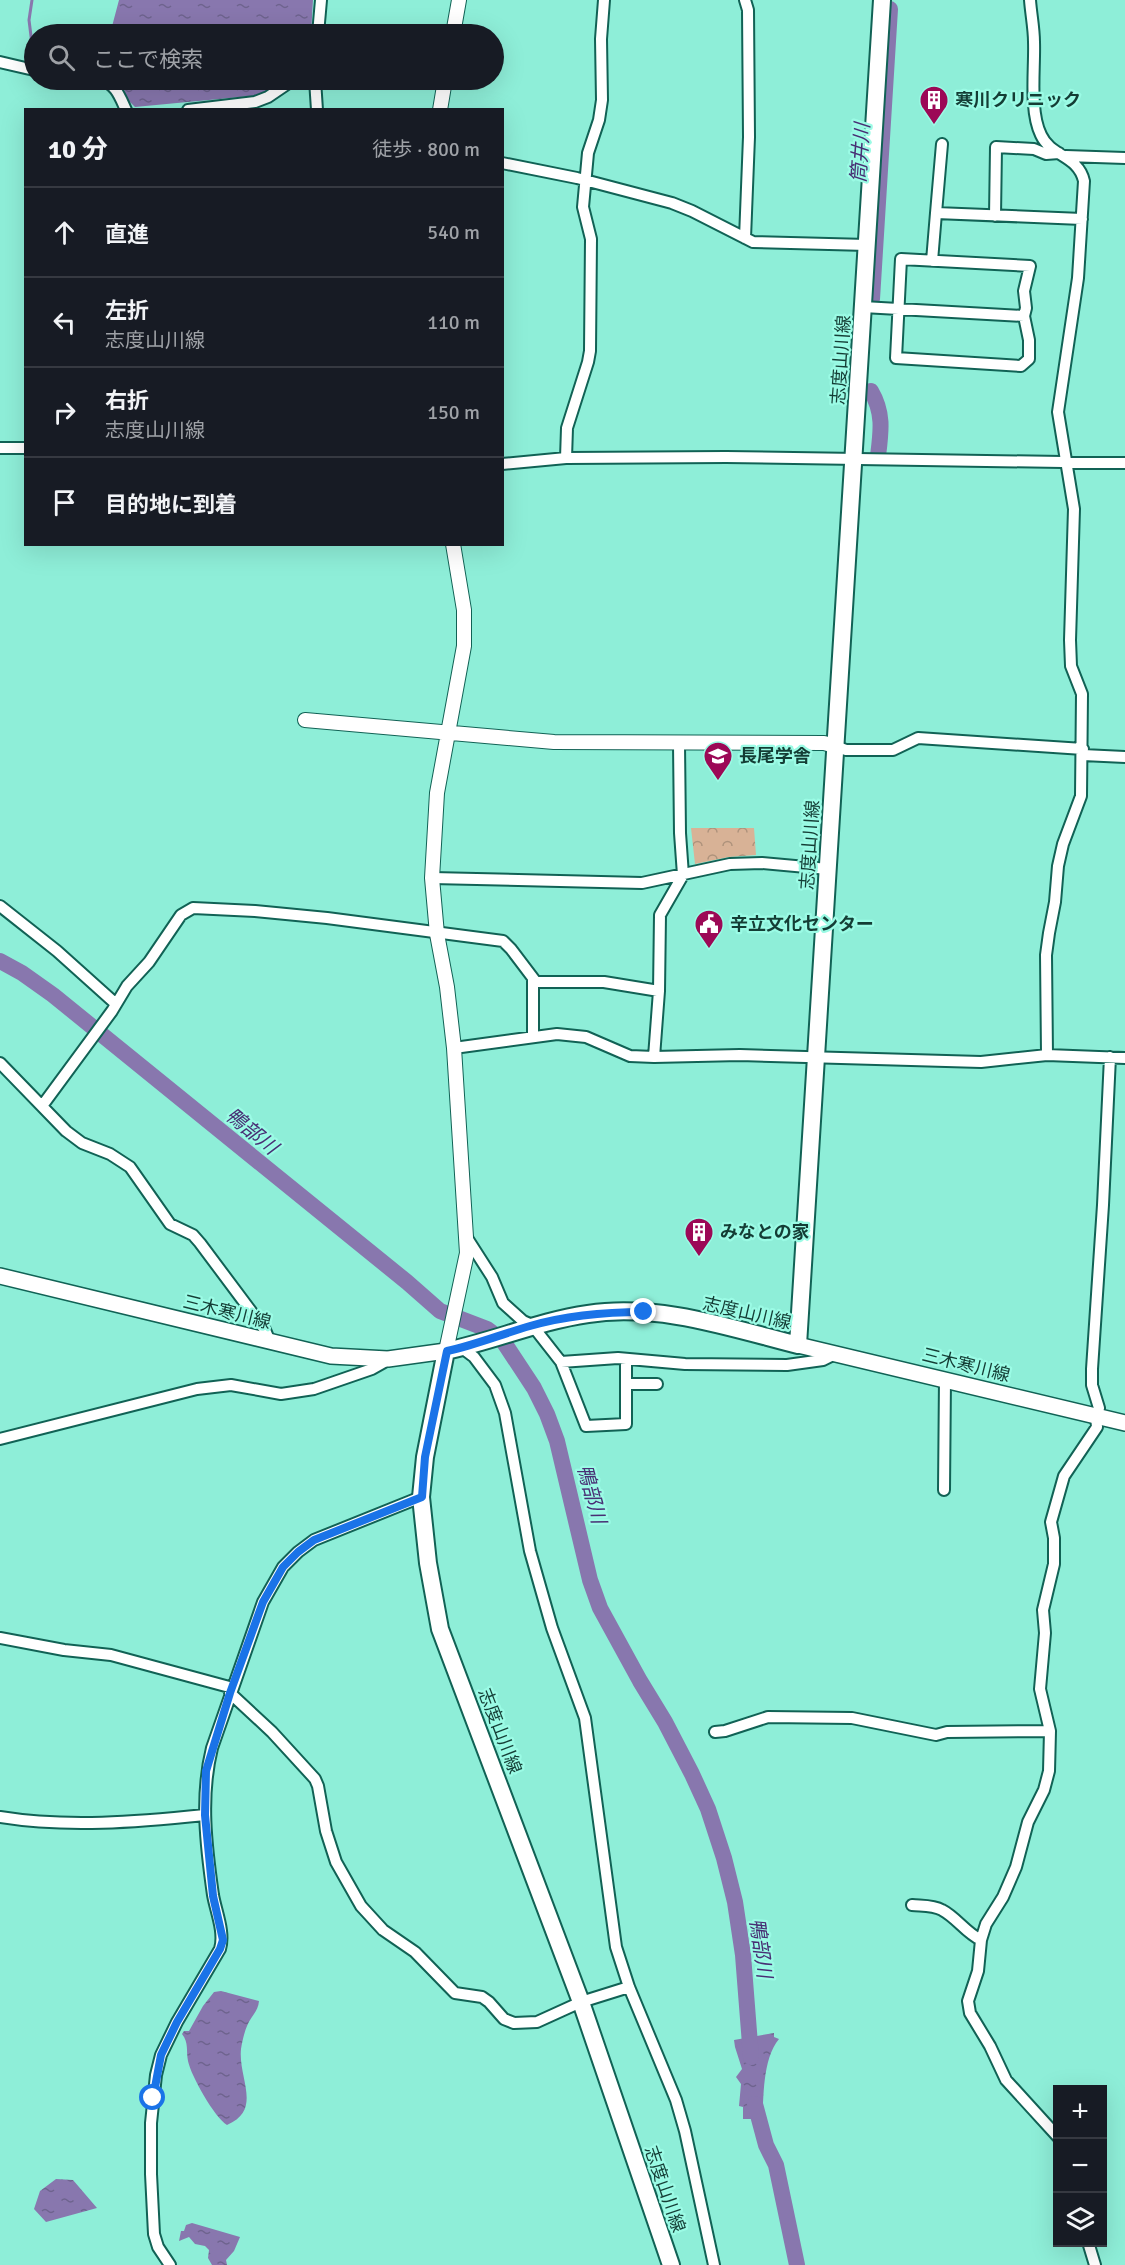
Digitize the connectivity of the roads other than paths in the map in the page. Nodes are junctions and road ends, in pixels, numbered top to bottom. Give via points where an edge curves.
1 (321, 0) edge
2 (459, 0) edge
3 (604, 0) edge
4 (745, 0) edge
5 (882, 0) edge
6 (1030, 0) edge
7 (319, 24) edge
8 (455, 24) edge
9 (0, 62) edge
10 (24, 68) edge
11 (116, 90) edge
12 (278, 90) edge
13 (316, 90) edge
14 (440, 90) edge
15 (125, 108) edge
16 (205, 108) edge
17 (317, 108) edge
18 (440, 108) edge
19 (942, 144) dead end
20 (1061, 154) junction
21 (1125, 158) edge
22 (504, 163) edge
23 (585, 180) junction
24 (936, 213) junction
25 (995, 216) junction
26 (1082, 219) junction
27 (745, 238) junction
28 (867, 246) junction
29 (932, 261) junction
30 (863, 307) junction
31 (898, 309) junction
32 (1024, 316) junction
33 (0, 448) edge
34 (24, 448) edge
35 (566, 458) junction
36 (854, 461) junction
37 (1066, 462) junction
38 (1125, 463) edge
39 (504, 464) edge
40 (453, 546) edge
41 (305, 720) dead end
42 (447, 732) junction
43 (679, 744) junction
44 (835, 746) junction
45 (1083, 752) junction
46 (1125, 757) edge
47 (828, 869) junction
48 (683, 875) junction
49 (432, 878) junction
50 (0, 906) edge
51 (437, 933) junction
52 (533, 979) junction
53 (659, 991) junction
54 (114, 1007) junction
55 (533, 1037) junction
56 (454, 1048) junction
57 (1047, 1055) junction
58 (816, 1056) junction
59 (654, 1057) junction
60 (1110, 1058) junction
61 (1125, 1058) edge
62 (0, 1063) edge
63 (42, 1106) junction
64 (467, 1238) junction
65 (0, 1276) edge
66 (529, 1326) junction
67 (270, 1342) junction
68 (798, 1345) junction
69 (458, 1348) junction
70 (835, 1354) junction
71 (388, 1359) junction
72 (561, 1362) junction
73 (626, 1365) dead end
74 (945, 1379) junction
75 (626, 1384) junction
76 (657, 1384) dead end
77 (1096, 1416) junction
78 (1125, 1423) edge
79 (0, 1439) edge
80 (945, 1490) dead end
81 (422, 1497) junction
82 (0, 1638) edge
83 (231, 1690) junction
84 (1050, 1731) junction
85 (716, 1732) dead end
86 (205, 1815) junction
87 (0, 1816) edge
88 (912, 1905) dead end
89 (981, 1940) junction
90 (629, 1987) junction
91 (581, 2002) junction
92 (1053, 2132) edge
93 (1090, 2247) edge
94 (170, 2265) edge
95 (671, 2265) edge
96 (714, 2265) edge
97 (1095, 2265) edge

1 - 7 street
2 - 8 street
3 - 23 street via 602,100
4 - 27 street via 749,137
5 - 28 main road, 志度山川線
6 - 20 street via 1036,122 1046,143
9 - 10 street
11 - 15 street
12 - 16 street via 255,102
13 - 17 street
14 - 18 street
19 - 24 street
20 - 21 street
20 - 25 street via 996,147
20 - 26 street via 1082,172
22 - 23 street
23 - 27 street via 672,203
23 - 35 street via 583,207 591,239 590,351 567,428
24 - 25 street
24 - 29 street
25 - 26 street
26 - 37 street via 1073,322 1058,412
27 - 28 street via 753,242
28 - 30 main road, 志度山川線
29 - 31 street via 901,259
29 - 32 street via 1030,266
30 - 31 street
30 - 36 main road, 志度山川線
31 - 32 street
31 - 32 street via 896,358 1021,366 1029,359
33 - 34 street
35 - 36 street
35 - 39 street
36 - 37 street
36 - 44 main road, 志度山川線
37 - 38 street
37 - 45 street via 1074,517 1071,666 1082,694
40 - 42 street via 464,610 464,646
41 - 42 street
42 - 43 street via 554,742
42 - 49 street via 437,793
43 - 44 street
43 - 48 street
44 - 45 street via 846,750 893,750 918,738
44 - 47 main road, 志度山川線
45 - 46 street
45 - 57 street via 1082,796 1058,866 1048,933
47 - 48 street via 730,864
47 - 58 main road, 志度山川線
48 - 49 street via 642,883
48 - 53 street via 660,915
49 - 51 street
50 - 54 street via 57,951
51 - 52 street via 503,941
51 - 54 street via 327,918 193,908 182,915
51 - 56 street
52 - 53 street via 604,982
52 - 55 street
53 - 59 street
54 - 63 street
55 - 56 street
55 - 59 street via 586,1037 630,1056
56 - 64 street
57 - 58 street via 981,1062
57 - 60 street
58 - 59 street
58 - 68 main road, 志度山川線
60 - 61 street
60 - 77 street via 1092,1369 1099,1408
62 - 63 street
63 - 67 street via 75,1138 130,1167 170,1224 193,1235 200,1243
64 - 66 street via 503,1303
64 - 69 street via 462,1283 450,1333
65 - 67 main road, 三木寒川線
66 - 68 main road, 志度山川線 via 591,1313 644,1312
66 - 69 main road, 志度山川線
66 - 72 street
67 - 71 main road, 三木寒川線 via 331,1356
68 - 70 main road, 三木寒川線
69 - 71 main road, 三木寒川線
69 - 81 main road, 志度山川線 via 425,1457
69 - 90 street via 474,1357 495,1385 505,1413 530,1551 552,1628 584,1712 616,1947
70 - 72 street via 823,1360 787,1365 685,1364 618,1358
70 - 74 main road, 三木寒川線
71 - 79 street via 372,1369 314,1389 281,1394 231,1385 206,1387
72 - 75 street via 586,1426 626,1424
73 - 75 street
74 - 77 main road, 三木寒川線
74 - 80 street
75 - 76 street
77 - 78 main road, 三木寒川線
77 - 84 street via 1097,1427 1064,1476 1053,1511 1054,1564 1043,1610 1040,1689
81 - 83 street via 314,1540 283,1567 263,1602
81 - 91 main road, 志度山川線 via 440,1629
82 - 83 street via 119,1656
83 - 86 street via 206,1771
83 - 91 street via 315,1779 336,1862 362,1906 383,1930 415,1952 455,1992 482,1997 504,2019 514,2023 537,2022
84 - 85 street via 936,1735 852,1718 768,1717
84 - 89 street via 1049,1771 1044,1790 1028,1822 1016,1867
86 - 87 street via 86,1823 32,1822
86 - 94 street via 213,1896 223,1940 161,2055 153,2098 154,2234
88 - 89 street via 944,1911
89 - 92 street via 969,2013 1006,2080
90 - 91 street
90 - 96 street via 685,2131
91 - 95 main road, 志度山川線
93 - 97 street

